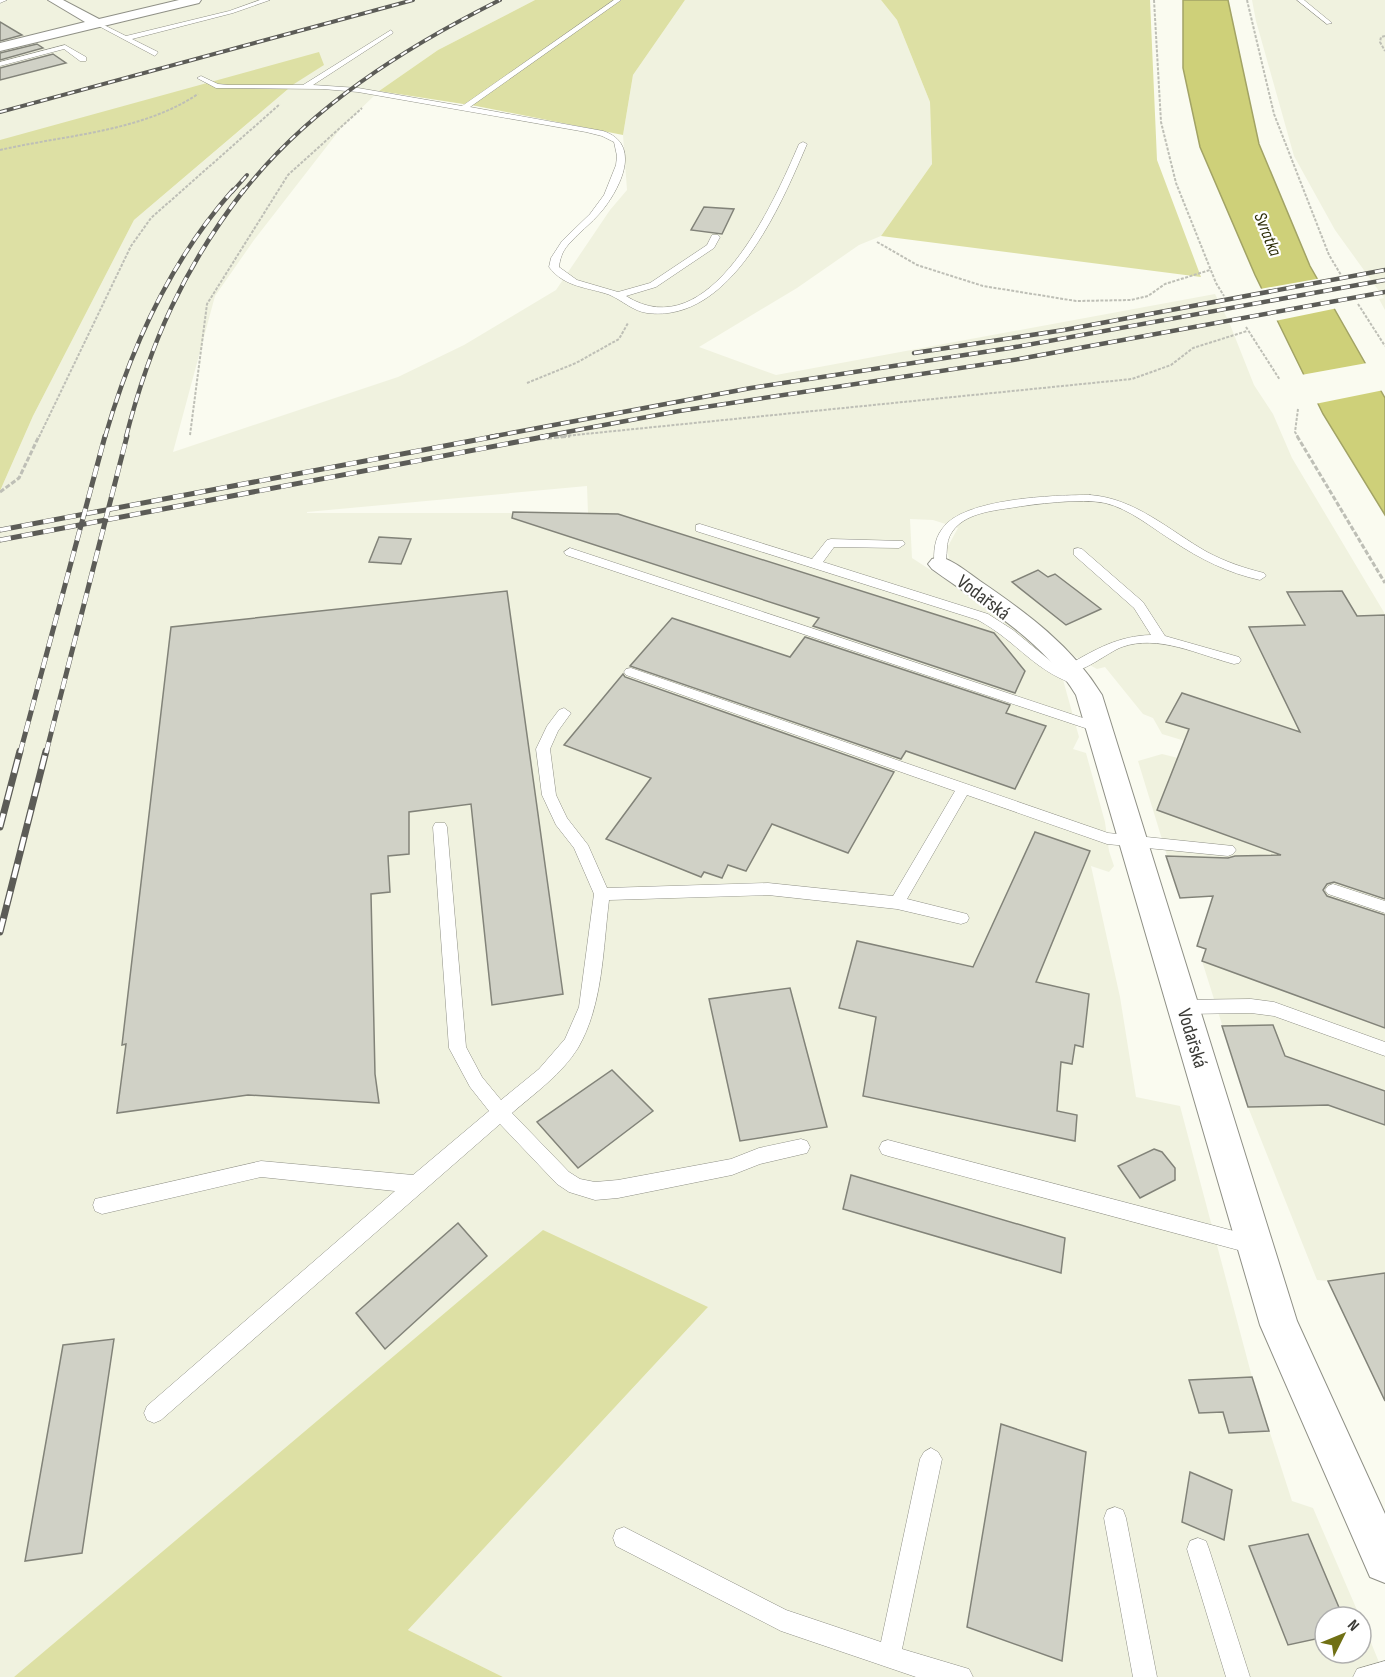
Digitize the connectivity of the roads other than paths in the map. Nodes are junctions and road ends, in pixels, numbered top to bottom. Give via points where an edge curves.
1 (54, 0) edge
2 (195, 0) edge
3 (267, 0) edge
4 (618, 0) edge
5 (1300, 0) edge
6 (96, 23) junction
7 (1329, 23) dead end
8 (391, 32) dead end
9 (127, 38) junction
10 (0, 47) edge
11 (155, 54) dead end
12 (83, 59) dead end
13 (0, 64) edge
14 (205, 80) road end
15 (304, 87) junction
16 (462, 109) junction
17 (803, 144) dead end
18 (715, 237) dead end
19 (618, 295) junction
20 (700, 528) dead end
21 (899, 544) dead end
22 (570, 552) dead end
23 (1078, 552) dead end
24 (815, 564) junction
25 (940, 564) joint
26 (1260, 576) dead end
27 (1161, 641) junction
28 (1234, 660) dead end
29 (631, 672) dead end
30 (1078, 675) junction
31 (564, 713) dead end
32 (1099, 728) junction
33 (964, 788) junction
34 (440, 827) dead end
35 (1134, 843) junction
36 (1228, 850) dead end
37 (1333, 890) dead end
38 (602, 894) junction
39 (897, 903) junction
40 (1385, 908) edge
41 (961, 918) dead end
42 (1183, 1007) junction
43 (1385, 1049) edge
44 (500, 1113) junction
45 (801, 1147) dead end
46 (888, 1148) dead end
47 (416, 1184) junction
48 (102, 1205) dead end
49 (1254, 1245) junction
50 (154, 1413) dead end
51 (931, 1459) dead end
52 (1115, 1518) dead end
53 (624, 1538) dead end
54 (1198, 1550) dead end
55 (1385, 1562) edge
56 (889, 1656) junction
57 (1385, 1673) edge
58 (961, 1677) edge
59 (1145, 1677) edge
60 (1238, 1677) edge
61 (1365, 1677) edge

1 - 6 street
2 - 6 street
3 - 9 lane
4 - 16 lane
5 - 7 lane
6 - 9 lane
6 - 10 street
8 - 15 lane
9 - 11 lane
12 - 13 lane via 65,47
14 - 15 lane via 228,87
15 - 16 lane via 379,94
16 - 19 lane via 582,129 618,142 622,155 609,193 557,253 554,267 567,280
17 - 19 lane via 769,214 722,282 671,308 649,310
18 - 19 lane via 711,246 653,285
20 - 24 lane
21 - 24 lane via 831,543
22 - 32 lane
23 - 27 lane via 1139,605
24 - 30 lane via 992,621 1053,672 1065,678
25 - 26 lane via 939,543 944,532 960,518 1007,504 1095,498 1131,509 1236,572
25 - 30 street, Vodařská via 1004,610
27 - 28 lane via 1173,641
27 - 30 lane via 1122,643
29 - 33 lane
30 - 32 street, Vodařská via 1089,694
31 - 38 lane via 543,749 549,795 561,821 580,845
32 - 35 street, Vodařská
33 - 35 lane via 1107,838
33 - 39 lane
34 - 44 lane via 458,1048 476,1082
35 - 36 lane
35 - 42 street, Vodařská
37 - 40 lane
38 - 39 lane via 768,889
38 - 44 lane via 587,1007 571,1044 545,1074
39 - 41 lane
42 - 43 lane via 1274,1009
42 - 49 street, Vodařská
44 - 45 lane via 563,1178 595,1191 732,1167 759,1156
44 - 47 lane
46 - 49 lane
47 - 48 lane via 261,1169
47 - 50 lane
49 - 55 street, Vodařská via 1278,1325
51 - 56 lane
52 - 59 lane
53 - 56 lane via 781,1620
54 - 60 lane
56 - 58 lane
57 - 61 lane

